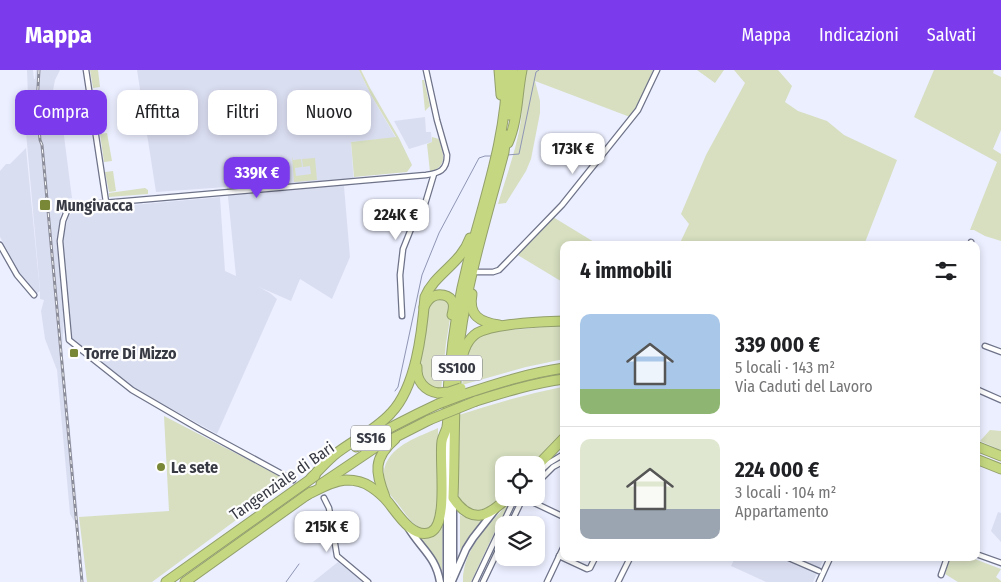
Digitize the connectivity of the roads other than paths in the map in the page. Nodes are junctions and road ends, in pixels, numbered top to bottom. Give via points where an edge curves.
1 (86, 70) edge
2 (426, 70) edge
3 (499, 70) edge
4 (507, 70) edge
5 (513, 70) edge
6 (522, 70) edge
7 (658, 70) edge
8 (501, 146) junction
9 (434, 174) junction
10 (485, 198) junction
11 (106, 202) junction
12 (480, 241) junction
13 (0, 245) edge
14 (477, 272) junction
15 (34, 295) dead end
16 (424, 307) junction
17 (402, 316) dead end
18 (560, 321) edge
19 (502, 326) junction
20 (985, 346) dead end
21 (418, 352) junction
22 (1001, 352) edge
23 (560, 364) edge
24 (560, 369) edge
25 (549, 370) junction
26 (560, 379) edge
27 (457, 386) junction
28 (560, 386) edge
29 (980, 392) edge
30 (1001, 400) edge
31 (476, 401) junction
32 (447, 426) junction
33 (403, 432) junction
34 (560, 442) edge
35 (980, 448) edge
36 (560, 456) edge
37 (1001, 456) edge
38 (545, 458) edge
39 (980, 461) edge
40 (560, 463) edge
41 (545, 467) edge
42 (1001, 469) edge
43 (545, 475) edge
44 (311, 478) junction
45 (294, 480) dead end
46 (307, 495) junction
47 (324, 498) dead end
48 (453, 498) junction
49 (388, 502) junction
50 (511, 506) edge
51 (540, 506) edge
52 (496, 508) joint
53 (560, 515) edge
54 (406, 523) junction
55 (980, 555) edge
56 (559, 556) edge
57 (495, 557) edge
58 (570, 561) edge
59 (594, 561) edge
60 (628, 561) edge
61 (796, 561) edge
62 (829, 561) edge
63 (946, 561) edge
64 (801, 563) joint
65 (1001, 563) edge
66 (819, 571) dead end
67 (941, 575) dead end
68 (166, 582) edge
69 (185, 582) edge
70 (368, 582) edge
71 (440, 582) edge
72 (451, 582) edge
73 (475, 582) edge
74 (483, 582) edge
75 (546, 582) edge
76 (618, 582) edge
77 (819, 582) edge

1 - 11 street
2 - 9 street via 447,155 445,167
3 - 8 highway, SS100 via 498,132
4 - 8 highway, SS100
5 - 8 highway, SS100 via 514,85
6 - 8 highway, SS100 via 514,126 510,140
7 - 14 street via 638,110 562,205 498,270
8 - 10 highway, SS100
8 - 12 highway, SS100
9 - 11 street
9 - 17 street via 426,204 403,249 400,275
10 - 16 highway via 468,243 459,258 432,284
10 - 27 highway, SS100 via 456,319
11 - 45 street via 69,206 63,220 60,241 69,340 132,390
12 - 14 highway
12 - 27 highway, SS100 via 463,318
13 - 15 street via 17,275
14 - 19 highway via 470,302 472,309 481,320
16 - 21 highway
16 - 27 highway via 429,299 439,294 453,303 446,360
18 - 19 highway
19 - 27 highway via 476,334 466,346
20 - 22 street
21 - 27 highway, bridge via 418,378 426,389 449,392
21 - 44 highway via 400,404 366,434 333,456
23 - 25 highway
24 - 25 highway, Tangenziale di Bari / SS16
25 - 27 highway, Tangenziale di Bari / SS16 via 496,383
26 - 31 highway, Tangenziale di Bari / SS16
27 - 32 highway, SS100
27 - 44 highway, Tangenziale di Bari / SS16, bridge via 438,404 377,434
27 - 48 highway, SS100
28 - 31 highway via 496,400
29 - 30 street
31 - 33 highway, Tangenziale di Bari / SS16, bridge
32 - 54 highway, SS100 via 442,441 442,502 438,524 425,534
32 - 72 main road, SS100
33 - 46 highway, Tangenziale di Bari / SS16
33 - 49 highway via 382,453 379,462 379,482
34 - 38 highway
35 - 37 highway
36 - 41 street
39 - 42 highway
40 - 43 street
44 - 68 highway, Tangenziale di Bari / SS16
46 - 49 highway via 345,480 370,486
46 - 69 highway, Tangenziale di Bari / SS16
47 - 70 street via 329,508 337,556
48 - 52 highway via 469,514 486,514
48 - 72 main road, SS100
49 - 54 highway
50 - 73 street
51 - 53 street
52 - 72 main road via 466,549
54 - 71 main road via 432,559
55 - 65 street
56 - 75 street
57 - 74 street
58 - 59 street via 587,569
60 - 76 street
61 - 64 street
62 - 77 street
63 - 67 street
64 - 66 street

